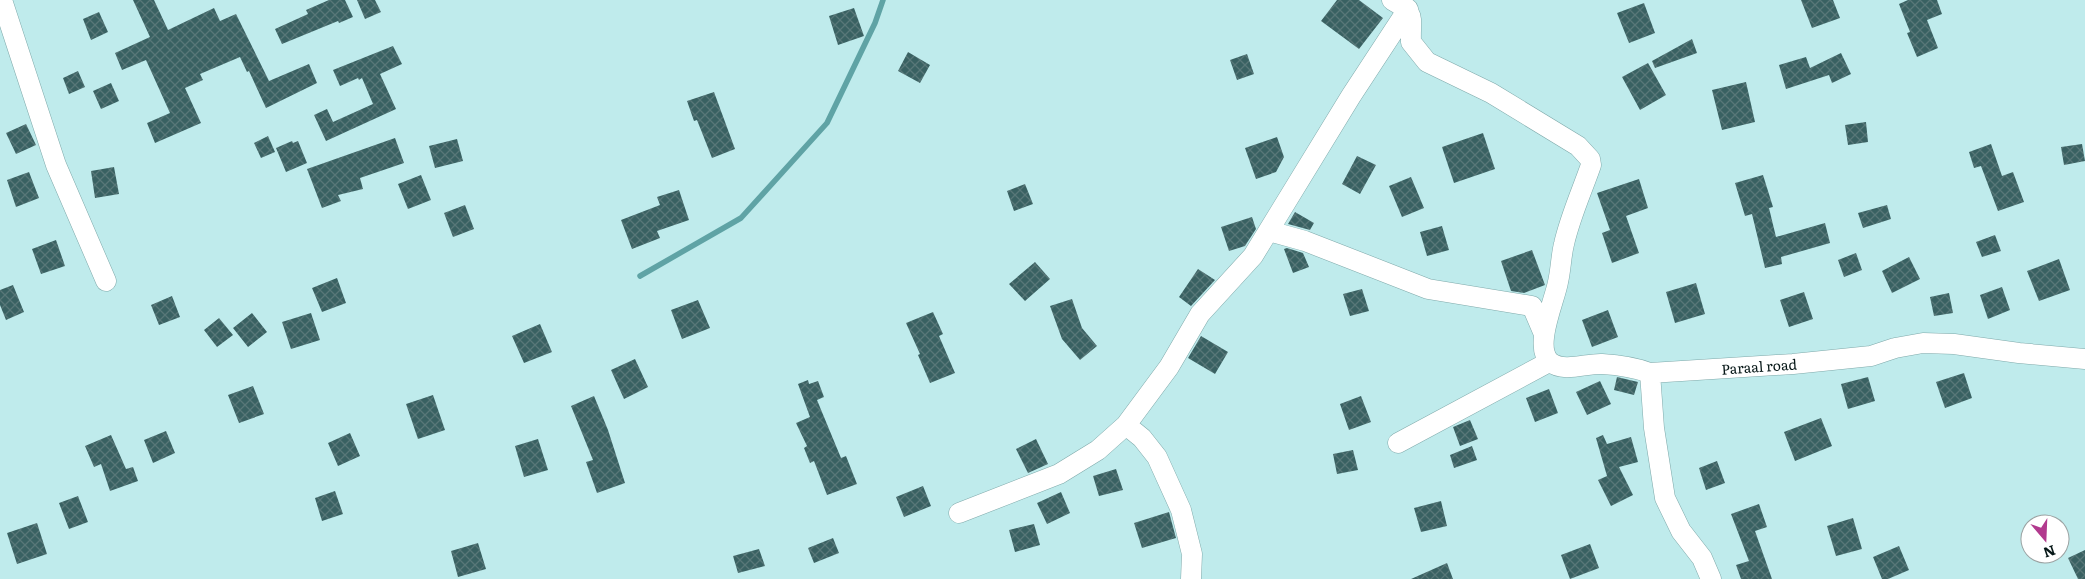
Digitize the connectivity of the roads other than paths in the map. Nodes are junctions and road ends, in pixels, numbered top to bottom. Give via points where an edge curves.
1 (2, 0) edge
2 (1400, 4) edge
3 (1269, 231) junction
4 (106, 281) dead end
5 (1544, 334) junction
6 (2085, 359) edge
7 (1549, 362) junction
8 (1650, 372) junction
9 (1126, 425) junction
10 (1398, 443) dead end
11 (959, 513) dead end
12 (1191, 579) edge
13 (1711, 579) edge

1 - 4 street via 56,165
2 - 3 street via 1351,96
2 - 5 street via 1412,15 1411,42 1428,62 1491,93 1578,146 1590,159 1591,165 1564,244 1558,283
3 - 5 street via 1428,289 1532,306
3 - 9 street via 1253,256 1200,314 1169,367
5 - 7 street
6 - 8 street, Paraal road via 1923,343 1871,356
7 - 8 street, Paraal road via 1572,367 1600,364 1631,366
7 - 10 street
8 - 13 street via 1654,428 1665,498 1681,531 1702,558
9 - 11 street via 1098,450 1059,474
9 - 12 street via 1157,457 1181,510 1192,554

